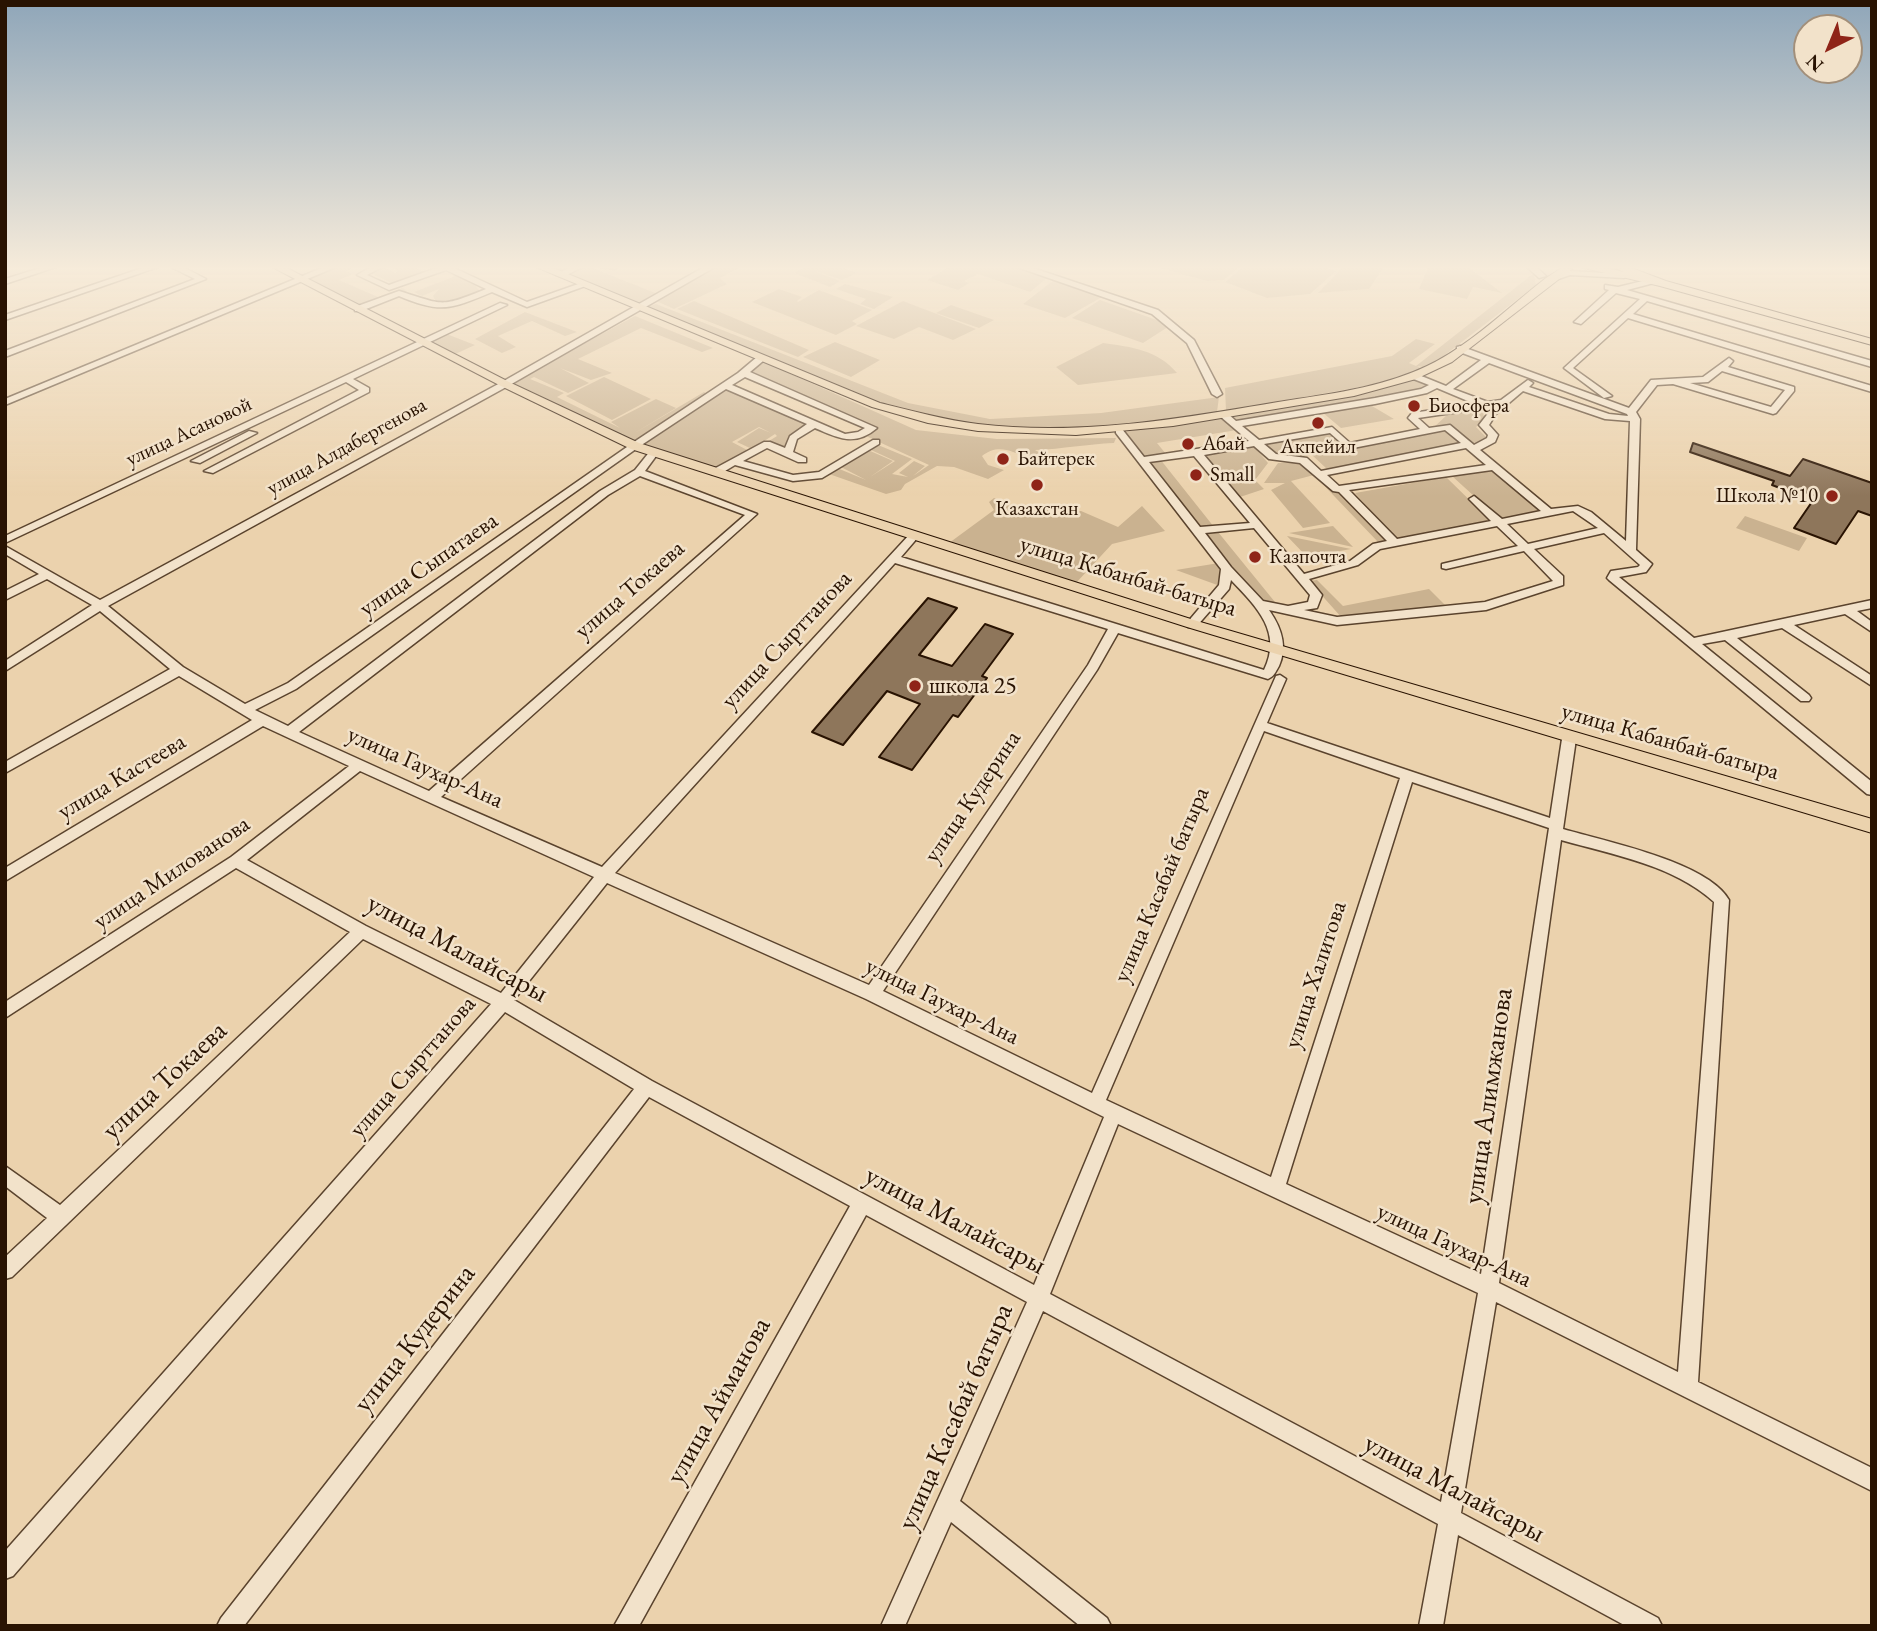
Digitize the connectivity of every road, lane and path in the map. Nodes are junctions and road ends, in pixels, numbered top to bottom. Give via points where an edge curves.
1 (34, 343) edge
2 (148, 343) edge
3 (419, 343) edge
4 (423, 343) edge
5 (575, 343) edge
6 (721, 343) edge
7 (1192, 343) edge
8 (1467, 343) edge
9 (1586, 343) edge
10 (1719, 343) edge
11 (1800, 343) edge
12 (1460, 349) junction
13 (1738, 349) junction
14 (5, 354) edge
15 (760, 359) junction
16 (1488, 359) junction
17 (1872, 364) edge
18 (1723, 368) junction
19 (744, 373) junction
20 (1414, 376) junction
21 (1537, 376) junction
22 (349, 380) junction
23 (762, 380) junction
24 (1676, 382) junction
25 (505, 384) junction
26 (1436, 385) junction
27 (1594, 385) junction
28 (726, 386) junction
29 (1522, 388) junction
30 (1447, 389) junction
31 (1872, 389) edge
32 (740, 392) junction
33 (1583, 392) junction
34 (1217, 394) dead end
35 (5, 402) edge
36 (1503, 403) junction
37 (1487, 405) junction
38 (1629, 412) junction
39 (1224, 415) junction
40 (814, 424) junction
41 (1234, 424) junction
42 (1119, 431) junction
43 (1426, 431) junction
44 (876, 442) dead end
45 (1254, 443) junction
46 (635, 446) junction
47 (1471, 447) junction
48 (654, 452) junction
49 (788, 453) junction
50 (1197, 453) junction
51 (802, 460) dead end
52 (1142, 460) junction
53 (197, 461) dead end
54 (734, 462) junction
55 (1494, 467) junction
56 (209, 471) dead end
57 (639, 472) junction
58 (716, 472) junction
59 (1318, 474) junction
60 (1343, 490) junction
61 (1474, 499) dead end
62 (1549, 513) junction
63 (1497, 521) junction
64 (1257, 525) junction
65 (1606, 530) junction
66 (1197, 531) junction
67 (914, 536) junction
68 (5, 540) edge
69 (1394, 542) junction
70 (5, 549) edge
71 (1527, 549) junction
72 (1630, 549) junction
73 (894, 559) junction
74 (1447, 566) dead end
75 (1227, 569) junction
76 (46, 575) junction
77 (1301, 578) junction
78 (5, 596) edge
79 (1260, 604) junction
80 (1872, 604) edge
81 (100, 606) junction
82 (1284, 610) junction
83 (1847, 610) junction
84 (1783, 623) junction
85 (1192, 624) junction
86 (1115, 628) junction
87 (1872, 628) edge
88 (1727, 636) junction
89 (1692, 642) junction
90 (1278, 650) junction
91 (5, 667) edge
92 (179, 670) junction
93 (1280, 679) dead end
94 (1872, 682) edge
95 (1805, 698) dead end
96 (243, 710) junction
97 (262, 720) junction
98 (1259, 725) junction
99 (288, 733) junction
100 (1569, 739) junction
101 (359, 765) junction
102 (5, 768) edge
103 (1407, 778) junction
104 (1872, 790) edge
105 (431, 799) junction
106 (1872, 826) edge
107 (1557, 829) junction
108 (236, 860) junction
109 (5, 875) edge
110 (604, 875) junction
111 (361, 931) junction
112 (872, 994) junction
113 (503, 1002) junction
114 (5, 1011) edge
115 (646, 1087) junction
116 (1105, 1108) junction
117 (5, 1175) edge
118 (1276, 1188) junction
119 (862, 1203) junction
120 (60, 1216) junction
121 (5, 1270) edge
122 (1489, 1288) junction
123 (1039, 1298) junction
124 (1687, 1387) junction
125 (1872, 1480) edge
126 (947, 1505) junction
127 (1450, 1519) junction
128 (5, 1568) edge
129 (229, 1626) edge
130 (626, 1626) edge
131 (893, 1626) edge
132 (1099, 1626) edge
133 (1431, 1626) edge
134 (1650, 1626) edge

1 - 14 street
2 - 35 street
3 - 22 street, улица Асановой
4 - 25 main road, улица Кабанбай-батыра
5 - 25 street, улица Алдабергенова
6 - 15 main road
7 - 34 street
8 - 12 main road
9 - 27 street via 1568,368
10 - 13 street
11 - 17 street
12 - 16 street
12 - 20 main road
13 - 18 street
13 - 31 street
15 - 19 street, улица Сыпатаева
15 - 42 main road via 876,405 931,421 1030,433
16 - 21 street
16 - 30 street
18 - 24 street via 1705,380
18 - 24 street via 1791,389 1773,411
19 - 23 street
19 - 28 street, улица Сыпатаева
20 - 26 street
20 - 39 main road
21 - 29 street
21 - 33 street
22 - 53 street
22 - 56 street via 366,390
22 - 68 street, улица Асановой
23 - 32 street
23 - 40 street via 872,428 844,437
24 - 38 street via 1654,382
25 - 46 main road, улица Кабанбай-батыра
25 - 81 street, улица Алдабергенова
26 - 30 street
26 - 41 street via 1374,401
27 - 33 street
27 - 38 street
28 - 32 street
28 - 46 street, улица Сыпатаева
29 - 36 street
29 - 38 street via 1608,418
30 - 37 street
32 - 40 street
33 - 38 street
36 - 37 street
36 - 47 street via 1484,425 1492,440
37 - 43 street via 1415,415
38 - 72 street
39 - 41 street
39 - 42 main road
40 - 49 street via 793,438
41 - 45 street
42 - 52 street
43 - 45 street via 1348,446 1332,430
43 - 47 street via 1447,427
44 - 54 street via 822,475 793,478
45 - 50 street
45 - 59 street via 1273,457 1303,460
46 - 48 main road, улица Кабанбай-батыра
46 - 96 street, улица Сыпатаева via 292,686
47 - 55 street
47 - 59 street
48 - 57 street
48 - 58 main road, улица Кабанбай-батыра
49 - 51 street
49 - 54 street via 767,444
50 - 52 street
50 - 64 street
52 - 66 street
54 - 58 street
55 - 60 street
55 - 62 street
57 - 99 street via 604,493
57 - 105 street, улица Токаева via 752,514
58 - 67 main road, улица Кабанбай-батыра
59 - 60 street
60 - 69 street
61 - 63 street
62 - 63 street
62 - 65 street via 1574,508
63 - 69 street
63 - 71 street
64 - 66 street
64 - 77 street
65 - 71 street
65 - 72 street
66 - 75 street
67 - 73 street, улица Сырттанова
67 - 85 main road, улица Кабанбай-батыра
69 - 77 street via 1377,546 1354,564
70 - 76 street, улица Гаухар-Ана
71 - 74 street
71 - 82 street via 1559,583 1473,608 1337,621
72 - 89 street via 1647,567 1615,573 1613,578
73 - 86 street
73 - 110 street, улица Сырттанова
75 - 79 street
75 - 85 street via 1225,586
76 - 78 street
76 - 81 street, улица Гаухар-Ана
77 - 82 street via 1317,601
79 - 82 street
79 - 90 street
80 - 83 street
81 - 91 street, улица Алдабергенова
81 - 92 street, улица Гаухар-Ана
83 - 84 street
83 - 87 street
84 - 88 street
84 - 94 street
85 - 90 main road, улица Кабанбай-батыра
86 - 90 street via 1268,675
86 - 112 street, улица Кудерина
88 - 89 street
88 - 95 street
89 - 104 street
90 - 100 main road, улица Кабанбай-батыра
92 - 96 street, улица Гаухар-Ана
92 - 102 street
93 - 98 street, улица Касабай батыра
96 - 97 street, улица Гаухар-Ана
97 - 99 street, улица Гаухар-Ана
97 - 109 street, улица Кастеева
98 - 103 street
98 - 116 street, улица Касабай батыра
99 - 101 street, улица Гаухар-Ана
100 - 106 main road, улица Кабанбай-батыра
100 - 107 street, улица Алимжанова
101 - 105 street, улица Гаухар-Ана
101 - 108 street, улица Милованова
103 - 107 street
103 - 118 street, улица Халитова
105 - 110 street, улица Гаухар-Ана
107 - 122 street, улица Алимжанова
107 - 124 street via 1684,872 1711,886 1723,900
108 - 111 street, улица Малайсары
108 - 114 street, улица Милованова
110 - 112 street, улица Гаухар-Ана
110 - 113 street, улица Сырттанова
111 - 113 street, улица Малайсары
111 - 120 street, улица Токаева
112 - 116 street, улица Гаухар-Ана
113 - 115 street, улица Малайсары
113 - 128 street, улица Сырттанова
115 - 119 street, улица Малайсары
115 - 129 street, улица Кудерина
116 - 118 street, улица Гаухар-Ана
116 - 123 street, улица Касабай батыра
117 - 120 street
118 - 122 street, улица Гаухар-Ана
119 - 123 street, улица Малайсары
119 - 130 street, улица Айманова
120 - 121 street, улица Токаева
122 - 124 street, улица Гаухар-Ана
122 - 127 street, улица Алимжанова
123 - 126 street, улица Касабай батыра
123 - 127 street, улица Малайсары
124 - 125 street, улица Гаухар-Ана
126 - 131 street, улица Касабай батыра
126 - 132 street
127 - 133 street, улица Алимжанова
127 - 134 street, улица Малайсары

